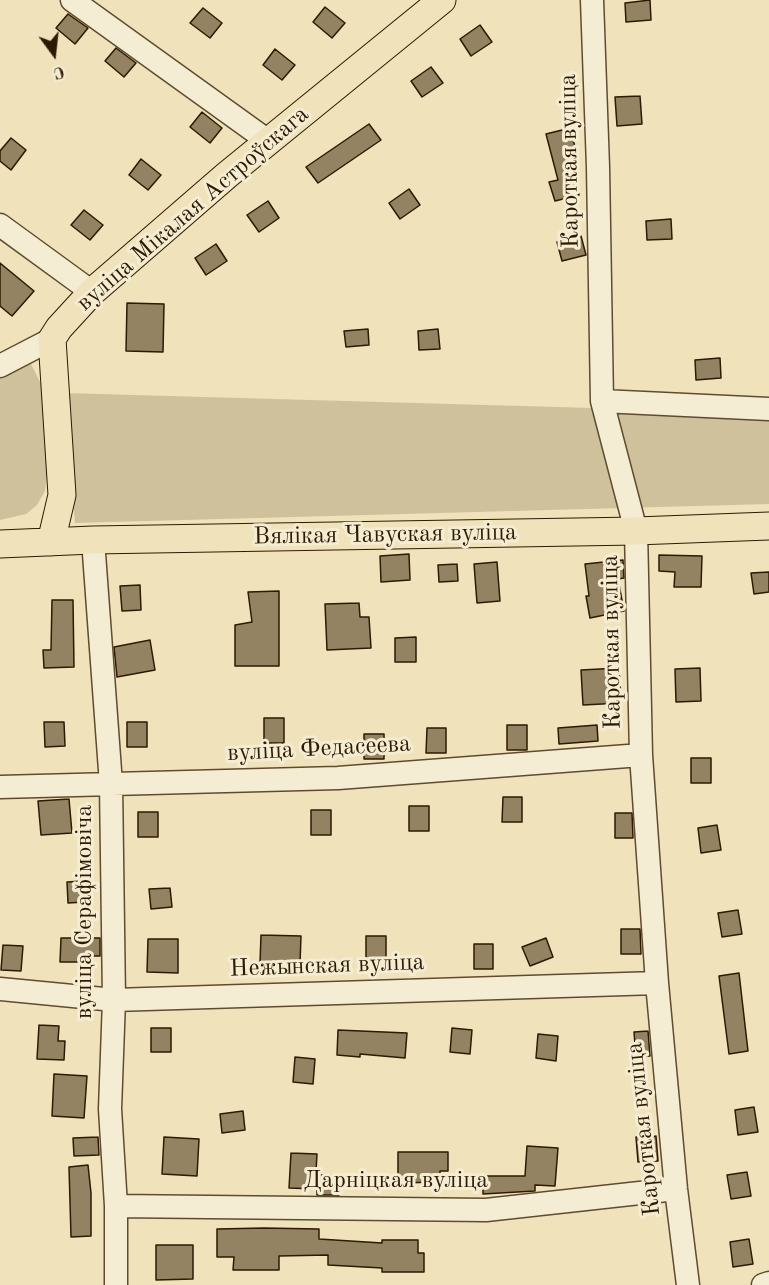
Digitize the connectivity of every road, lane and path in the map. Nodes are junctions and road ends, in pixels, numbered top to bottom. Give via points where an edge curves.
1 (72, 0) edge
2 (442, 0) edge
3 (592, 0) edge
4 (268, 141) junction
5 (0, 225) edge
6 (92, 292) junction
7 (52, 339) junction
8 (0, 366) edge
9 (602, 401) junction
10 (769, 410) edge
11 (769, 526) edge
12 (636, 531) junction
13 (93, 540) junction
14 (51, 542) junction
15 (0, 544) edge
16 (641, 755) junction
17 (111, 784) junction
18 (0, 787) edge
19 (657, 983) junction
20 (0, 989) edge
21 (114, 1000) junction
22 (675, 1189) junction
23 (116, 1206) junction
24 (769, 1283) edge
25 (116, 1285) edge
26 (688, 1285) edge
27 (763, 1285) edge

1 - 4 street
2 - 4 main road, вуліца Мікалая Астроўскага
3 - 9 street, Кароткая вуліца
4 - 6 main road, вуліца Мікалая Астроўскага
5 - 6 street
6 - 7 main road, вуліца Мікалая Астроўскага
7 - 8 street
7 - 14 main road via 62,495
9 - 10 street
9 - 12 street, Кароткая вуліца
11 - 12 main road, Вялікая Чавуская вуліца
12 - 13 main road, Вялікая Чавуская вуліца
12 - 16 street, Кароткая вуліца
13 - 14 main road, Вялікая Чавуская вуліца
13 - 17 street, вуліца Серафімовіча
14 - 15 main road, Вялікая Чавуская вуліца
16 - 17 street, вуліца Федасеева via 338,778
16 - 19 street, Кароткая вуліца
17 - 18 street, вуліца Федасеева
17 - 21 street, вуліца Серафімовіча
19 - 21 street, Нежынская вуліца
19 - 22 street, Кароткая вуліца
20 - 21 street, Нежынская вуліца
21 - 23 street, вуліца Серафімовіча via 110,1109
22 - 23 street, Дарніцкая вуліца via 486,1210
22 - 26 street, Кароткая вуліца
23 - 25 street, вуліца Серафімовіча
24 - 27 street

